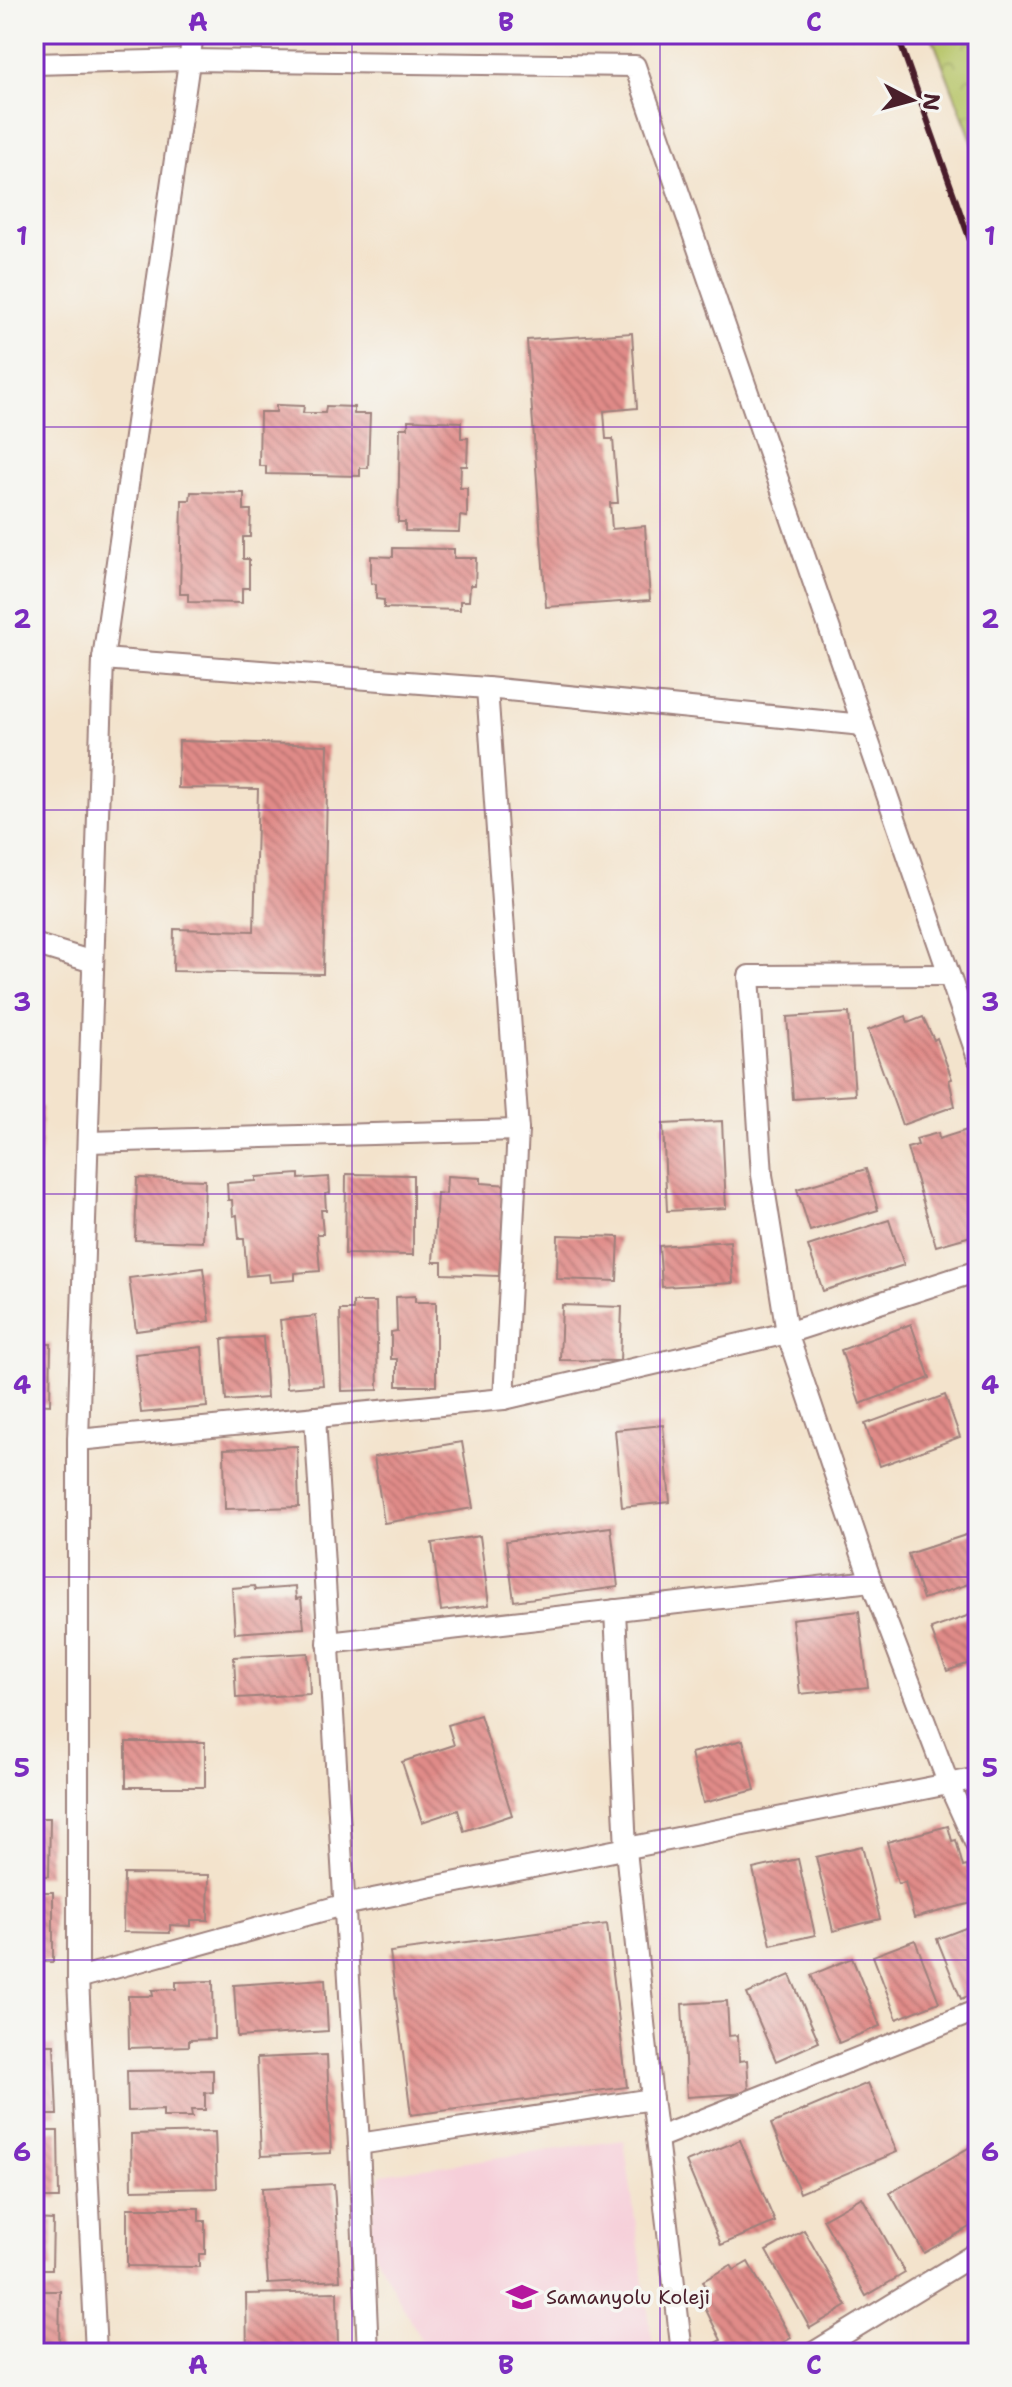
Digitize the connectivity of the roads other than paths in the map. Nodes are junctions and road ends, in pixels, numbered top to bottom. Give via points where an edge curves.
1 (193, 34) edge
2 (189, 60) junction
3 (34, 64) edge
4 (103, 659) junction
5 (487, 688) junction
6 (863, 725) junction
7 (34, 944) edge
8 (93, 962) junction
9 (949, 975) junction
10 (978, 1058) edge
11 (518, 1130) junction
12 (88, 1142) junction
13 (978, 1271) edge
14 (787, 1333) junction
15 (504, 1399) junction
16 (315, 1417) junction
17 (78, 1440) junction
18 (871, 1581) junction
19 (615, 1610) junction
20 (328, 1643) junction
21 (978, 1778) edge
22 (949, 1785) junction
23 (978, 1849) edge
24 (626, 1850) junction
25 (343, 1905) junction
26 (78, 1978) junction
27 (978, 2010) edge
28 (652, 2099) junction
29 (657, 2138) junction
30 (359, 2144) junction
31 (978, 2252) edge
32 (96, 2353) edge
33 (368, 2353) edge
34 (682, 2353) edge
35 (813, 2353) edge

1 - 2 street
2 - 3 street
2 - 4 street
2 - 6 street via 635,66
4 - 5 street
4 - 8 street
5 - 6 street
5 - 11 street
6 - 9 street
7 - 8 street
8 - 12 street
9 - 10 street
9 - 14 street via 749,976 762,1175
11 - 12 street
11 - 15 street
12 - 17 street
13 - 14 street
14 - 15 street
14 - 18 street
15 - 16 street
16 - 17 street
16 - 20 street
17 - 26 street
18 - 19 street
18 - 22 street
19 - 20 street
19 - 24 street
20 - 25 street
21 - 22 street
22 - 23 street
22 - 24 street
24 - 25 street
24 - 28 street
25 - 26 street
25 - 30 street
26 - 32 street
27 - 29 street
28 - 29 street
28 - 30 street
29 - 34 street
30 - 33 street
31 - 35 street

